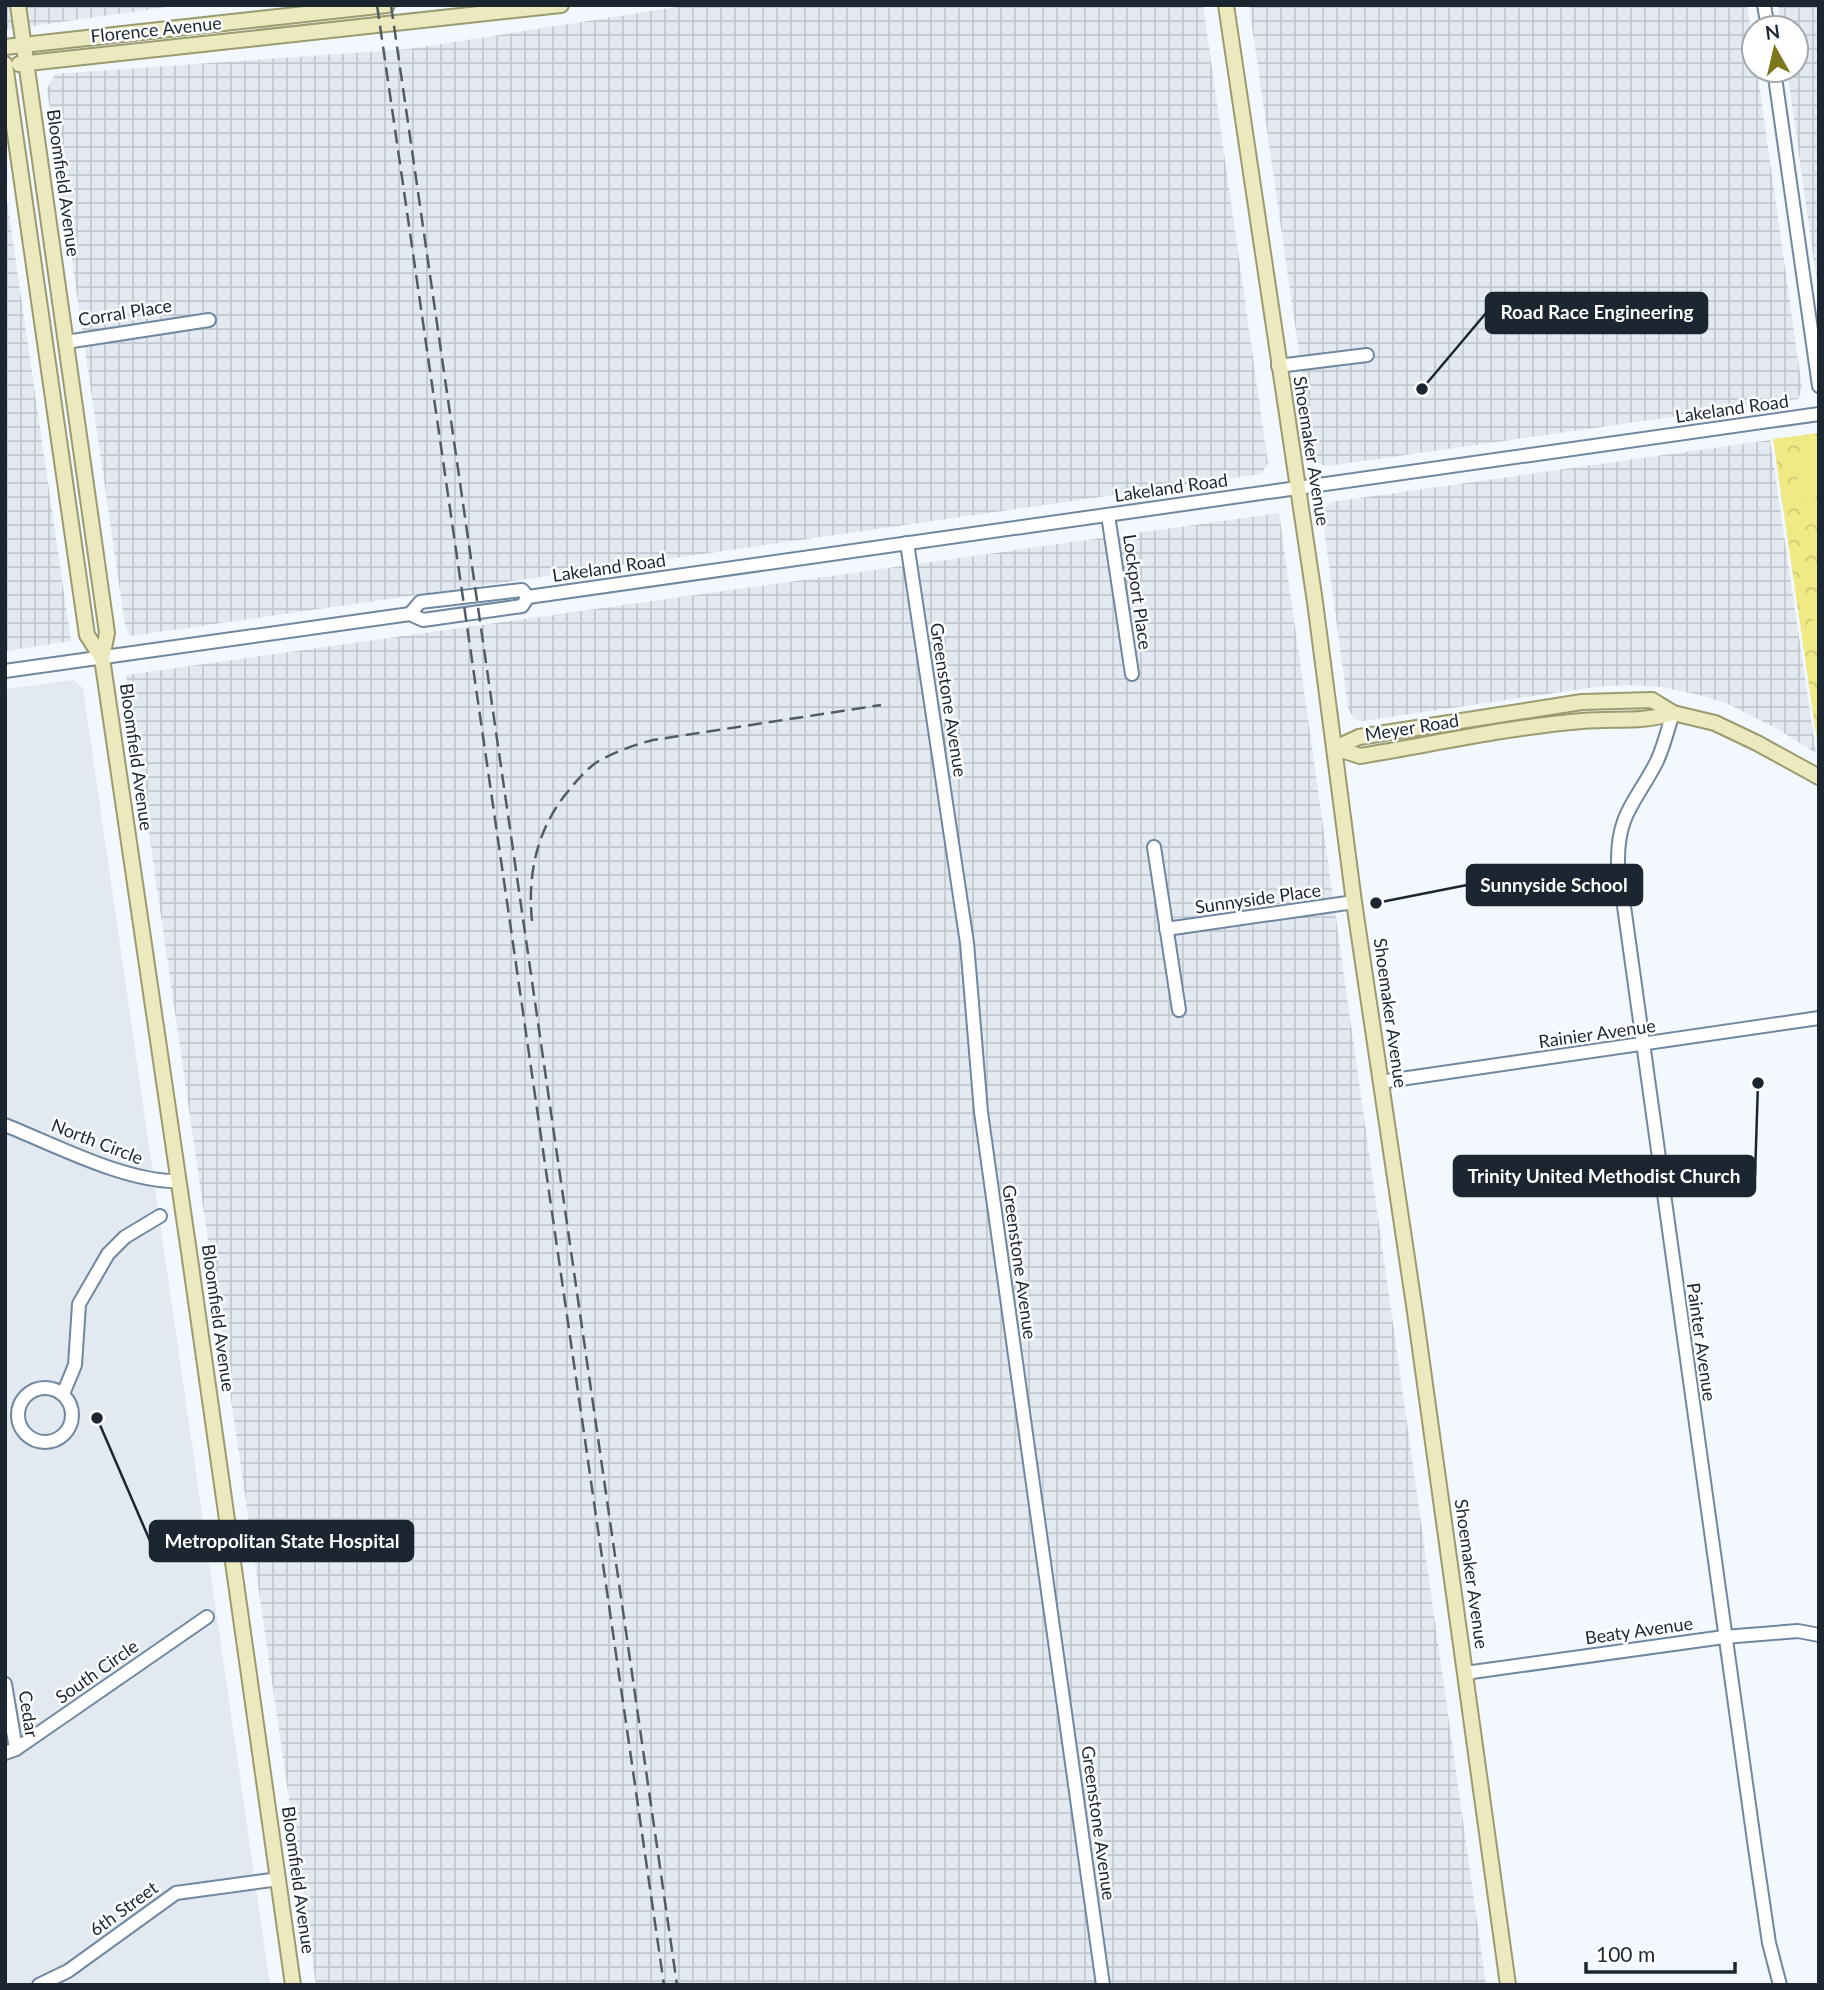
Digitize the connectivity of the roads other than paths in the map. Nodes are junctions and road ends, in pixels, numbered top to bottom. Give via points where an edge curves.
1 (18, 5) edge
2 (387, 5) edge
3 (561, 5) edge
4 (1226, 5) edge
5 (24, 44) junction
6 (5, 47) edge
7 (27, 63) junction
8 (5, 65) edge
9 (1776, 84) edge
10 (209, 320) dead end
11 (66, 342) junction
12 (46, 345) junction
13 (1367, 355) dead end
14 (1278, 366) junction
15 (1819, 386) edge
16 (1819, 414) edge
17 (1297, 488) junction
18 (1108, 515) junction
19 (907, 543) junction
20 (102, 658) junction
21 (5, 671) edge
22 (1132, 674) dead end
23 (1533, 709) junction
24 (1673, 713) junction
25 (1534, 728) junction
26 (1335, 748) junction
27 (1819, 778) edge
28 (1154, 847) dead end
29 (1354, 902) junction
30 (1166, 929) junction
31 (1179, 1010) dead end
32 (1819, 1018) edge
33 (1643, 1045) junction
34 (1380, 1082) junction
35 (5, 1125) edge
36 (179, 1181) junction
37 (160, 1216) dead end
38 (63, 1394) junction
39 (207, 1616) dead end
40 (1819, 1635) edge
41 (1724, 1637) junction
42 (1465, 1673) junction
43 (5, 1684) edge
44 (10, 1751) edge
45 (278, 1880) junction
46 (39, 1985) edge
47 (293, 1985) edge
48 (1103, 1985) edge
49 (1508, 1985) edge
50 (1780, 1985) edge

1 - 5 main road, Bloomfield Avenue
2 - 5 main road, Florence Avenue
3 - 7 main road, Florence Avenue
4 - 14 main road, Shoemaker Avenue
5 - 6 main road, Florence Avenue
5 - 7 main road, Bloomfield Avenue
7 - 8 main road, Florence Avenue
7 - 11 main road, Bloomfield Avenue
8 - 12 main road, Bloomfield Avenue
9 - 15 street
10 - 11 street, Corral Place
11 - 12 main road, Corral Place
11 - 20 main road, Bloomfield Avenue via 107,633
12 - 20 main road, Bloomfield Avenue via 87,635
13 - 14 street
14 - 17 main road, Shoemaker Avenue
16 - 17 street, Lakeland Road
17 - 18 street, Lakeland Road
17 - 26 main road, Shoemaker Avenue
18 - 19 street, Lakeland Road
18 - 22 street, Lockport Place
19 - 20 street, Lakeland Road via 528,597 522,590 420,602 410,614
19 - 48 street, Greenstone Avenue via 967,943 981,1112
20 - 21 street, Lakeland Road
20 - 36 main road, Bloomfield Avenue
23 - 24 main road, Meyer Road via 1652,700
23 - 25 main road
23 - 26 main road, Meyer Road via 1359,737
24 - 25 main road, Meyer Road via 1652,720 1582,721
24 - 27 main road, Meyer Road via 1715,723
24 - 33 street, Painter Avenue via 1658,760 1625,814 1618,849
25 - 26 main road, Meyer Road via 1360,756
26 - 29 main road, Shoemaker Avenue
28 - 30 street
29 - 30 street, Sunnyside Place
29 - 34 main road, Shoemaker Avenue
30 - 31 street
32 - 33 street, Rainier Avenue
33 - 34 street, Rainier Avenue
33 - 41 street, Painter Avenue
34 - 42 main road, Shoemaker Avenue
35 - 36 street, North Circle via 133,1176
36 - 45 main road, Bloomfield Avenue
37 - 38 street via 125,1237 108,1254 79,1304 75,1365
38 - 38 street via 47,1388 24,1397 18,1420 28,1436 45,1442 63,1436 72,1410
39 - 44 street, South Circle
40 - 41 street, Beaty Avenue via 1798,1631
41 - 42 street, Beaty Avenue
41 - 50 street, Painter Avenue via 1769,1943
42 - 49 main road, Shoemaker Avenue
43 - 44 street, Cedar
45 - 46 street, 6th Street via 176,1893 68,1971
45 - 47 main road, Bloomfield Avenue

